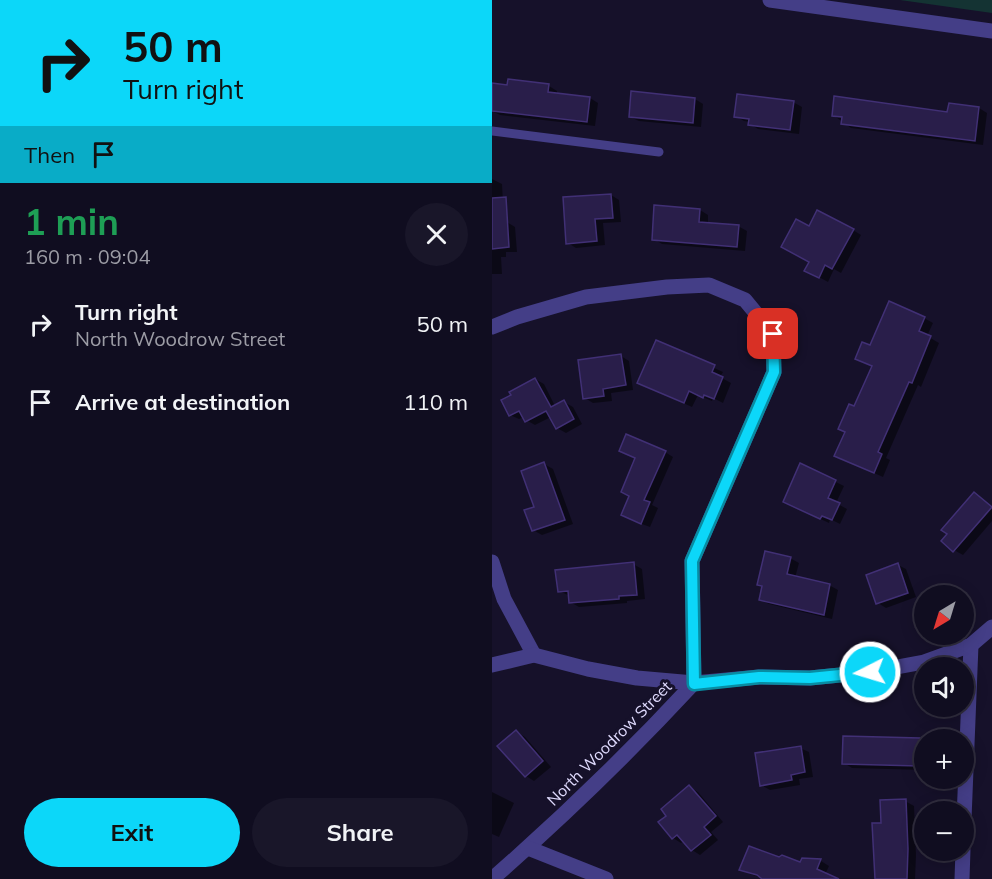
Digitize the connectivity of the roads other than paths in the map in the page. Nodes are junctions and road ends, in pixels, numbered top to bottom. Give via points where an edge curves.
1 (770, 0) edge
2 (992, 31) edge
3 (492, 131) edge
4 (659, 152) dead end
5 (492, 327) edge
6 (492, 562) edge
7 (992, 627) edge
8 (974, 643) edge
9 (972, 645) joint
10 (534, 656) junction
11 (492, 665) edge
12 (694, 684) junction
13 (965, 801) edge
14 (528, 848) junction
15 (963, 861) edge
16 (492, 879) edge
17 (606, 879) edge
18 (962, 879) edge

1 - 2 street
3 - 4 lane
5 - 12 street, North Woodrow Street via 586,297 709,285 745,300 773,334 774,372 692,561
6 - 10 street via 504,599
7 - 8 street
9 - 12 street via 924,662 870,672
9 - 13 street
10 - 11 street
10 - 12 street via 637,678
12 - 14 street, North Woodrow Street
14 - 16 street, North Woodrow Street
14 - 17 street
15 - 18 street

